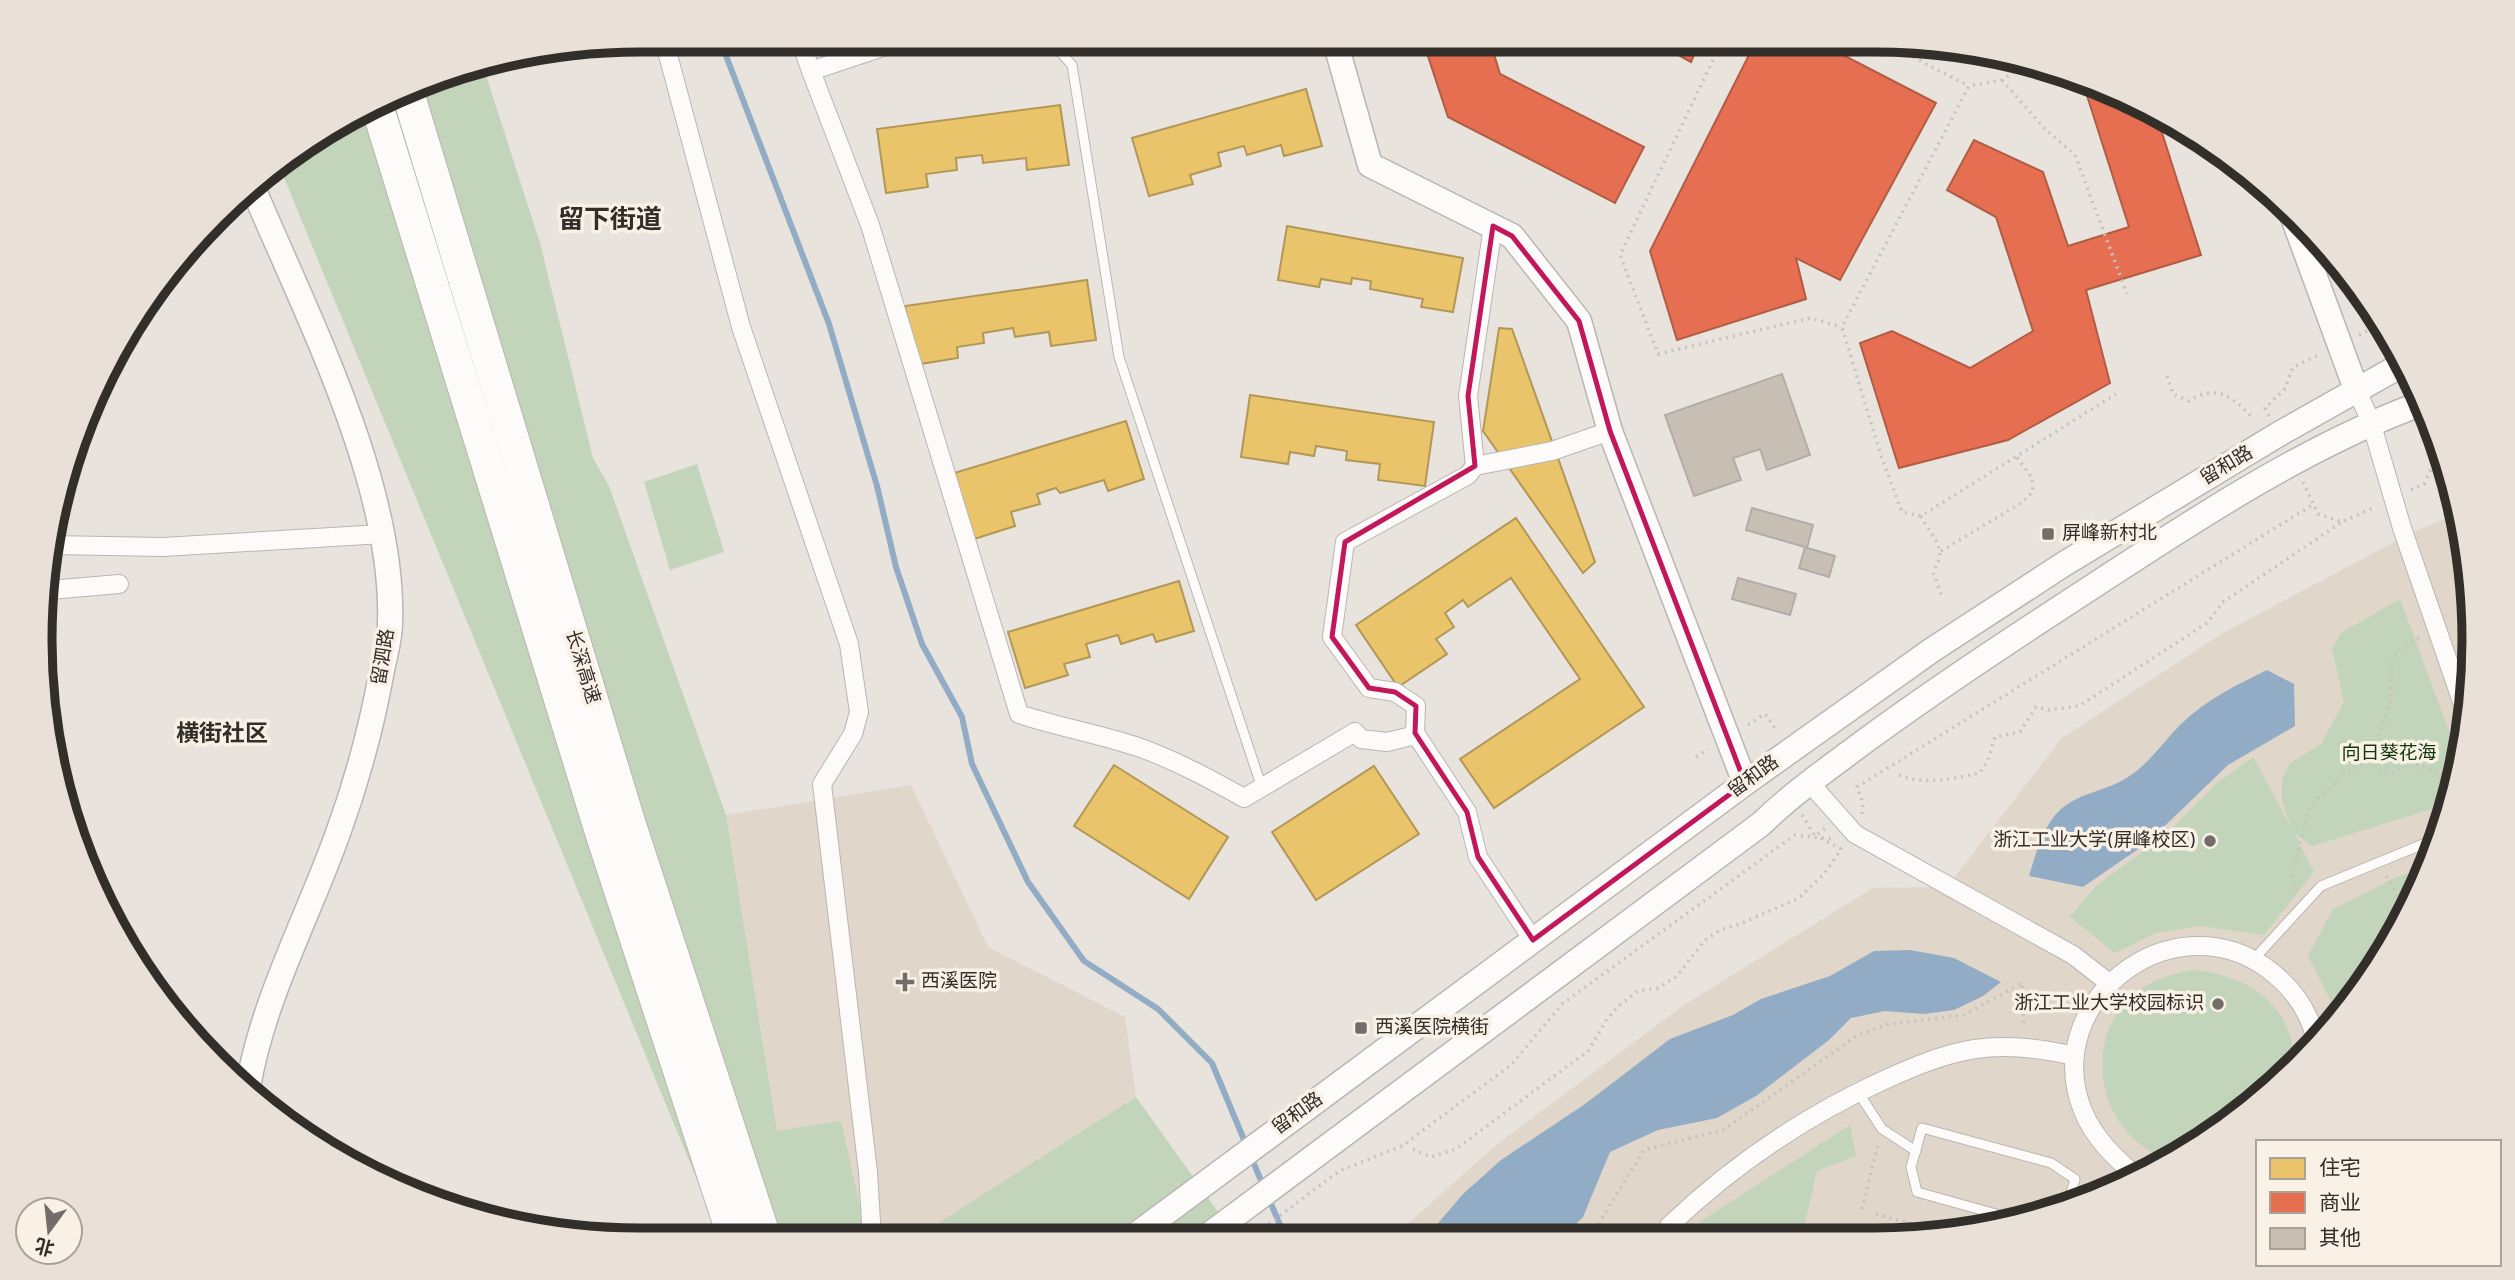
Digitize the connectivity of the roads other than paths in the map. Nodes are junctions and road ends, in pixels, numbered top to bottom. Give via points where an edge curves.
1 (667, 52) edge
2 (804, 52) edge
3 (866, 52) edge
4 (1060, 52) edge
5 (1338, 52) edge
6 (811, 71) junction
7 (410, 99) edge
8 (378, 114) edge
9 (256, 195) edge
10 (1493, 226) junction
11 (2299, 235) edge
12 (2396, 368) edge
13 (2356, 389) junction
14 (2414, 406) edge
15 (2371, 422) junction
16 (1610, 431) junction
17 (1475, 467) junction
18 (383, 534) junction
19 (61, 545) edge
20 (119, 584) dead end
21 (55, 590) edge
22 (2459, 695) edge
23 (1416, 735) junction
24 (1809, 782) junction
25 (1745, 783) junction
26 (1262, 788) junction
27 (2426, 843) edge
28 (1533, 940) junction
29 (2254, 959) junction
30 (2109, 983) junction
31 (2314, 1030) edge
32 (2075, 1056) junction
33 (249, 1079) edge
34 (1858, 1092) junction
35 (1916, 1151) junction
36 (2129, 1170) edge
37 (2070, 1194) edge
38 (1997, 1214) edge
39 (731, 1228) edge
40 (762, 1228) edge
41 (871, 1228) edge
42 (1144, 1228) edge
43 (1218, 1228) edge
44 (1670, 1228) edge

1 - 41 street via 741,327 849,644 859,712 853,734 822,784
2 - 6 street
3 - 6 street
4 - 26 lane via 1072,65 1119,357
5 - 10 main road via 1370,166
6 - 26 street via 870,225 1019,714 1137,747 1244,798
7 - 40 highway, 长深高速 via 629,822
8 - 39 highway, 长深高速 via 601,832
9 - 18 main road, 留泗路 via 359,444
10 - 16 main road via 1512,236 1579,321
10 - 17 street via 1468,396
11 - 13 main road
12 - 13 main road, 留和路
13 - 15 street
13 - 25 main road, 留和路 via 2064,564 1932,650
14 - 15 main road, 留和路
15 - 22 street
15 - 24 main road, 留和路 via 2114,571 1940,686
16 - 17 street via 1552,451
16 - 25 main road
17 - 23 street via 1345,541 1332,637 1369,688 1395,692 1416,706
18 - 19 street via 163,547
18 - 33 main road, 留泗路 via 391,624 374,717 338,832 253,1057
20 - 21 street
23 - 26 street via 1387,742 1361,739 1355,732
23 - 28 street via 1467,812 1478,857
24 - 30 street via 1855,834 2073,955
24 - 43 main road, 留和路 via 1761,824
25 - 28 main road, 留和路
27 - 29 lane via 2321,886
28 - 42 main road, 留和路
29 - 30 street via 2225,948 2162,950 2134,963
29 - 31 street via 2299,999
30 - 32 street via 2092,1004
32 - 34 street via 2025,1047 1975,1049 1926,1061
32 - 36 street via 2079,1096 2094,1132
34 - 35 lane via 1882,1129
34 - 44 street via 1769,1143 1714,1184
35 - 37 lane via 1922,1128 2052,1163 2074,1179
35 - 38 lane via 1911,1167 1917,1192

